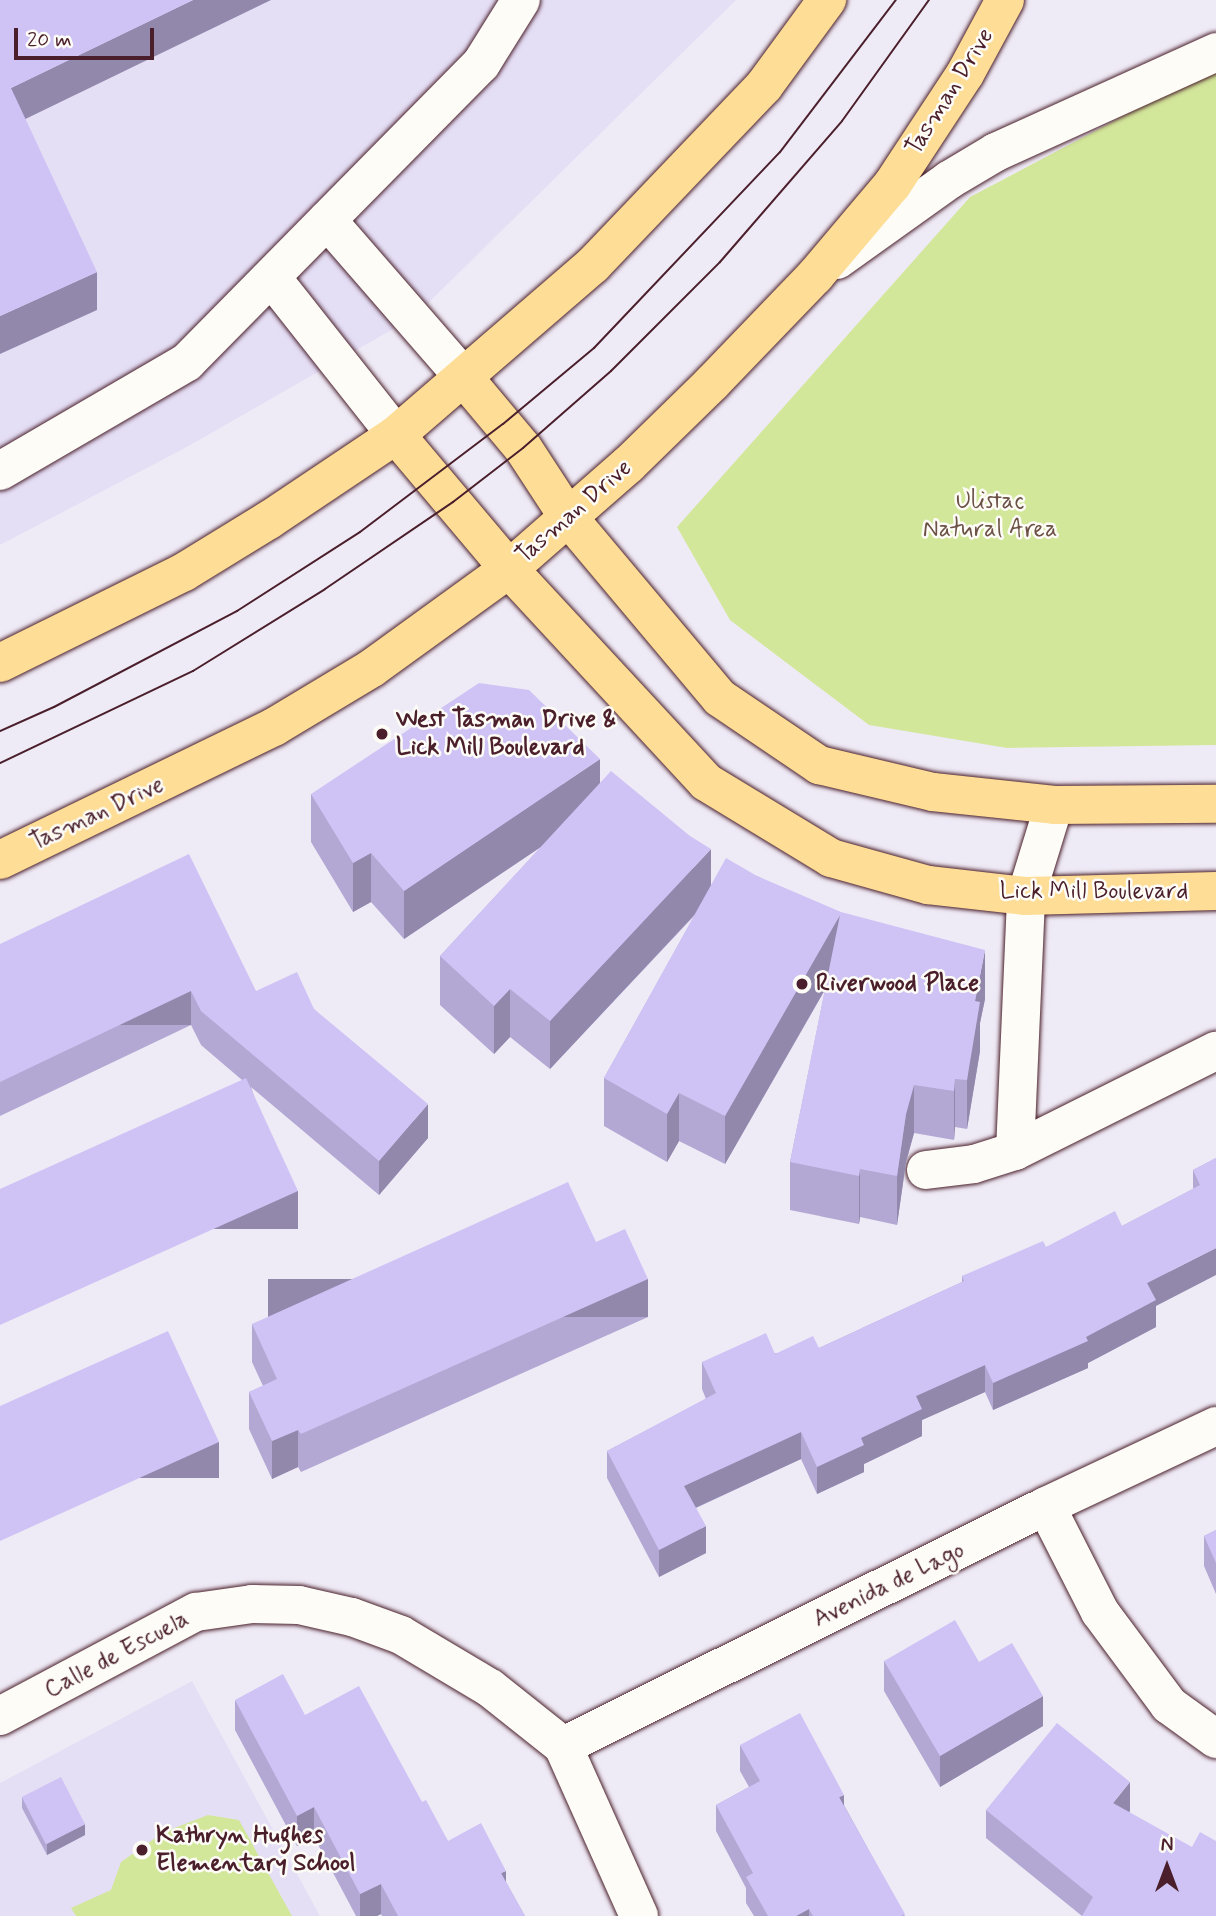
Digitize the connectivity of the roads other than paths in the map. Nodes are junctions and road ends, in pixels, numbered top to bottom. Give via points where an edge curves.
1 (521, 0) edge
2 (827, 0) edge
3 (1005, 0) edge
4 (1216, 52) edge
5 (327, 220) junction
6 (815, 276) junction
7 (272, 278) junction
8 (465, 379) junction
9 (396, 435) junction
10 (0, 471) edge
11 (568, 517) junction
12 (509, 569) junction
13 (0, 663) edge
14 (1216, 804) edge
15 (1054, 805) junction
16 (0, 860) edge
17 (1216, 891) edge
18 (1026, 896) junction
19 (1216, 1051) edge
20 (1015, 1151) junction
21 (926, 1170) dead end
22 (1216, 1426) edge
23 (1046, 1506) junction
24 (0, 1716) edge
25 (1216, 1739) edge
26 (563, 1746) junction
27 (639, 1916) edge

1 - 5 street via 481,64
2 - 8 main road via 764,86 694,162 593,265
3 - 6 main road, Tasman Drive via 965,74 892,185
4 - 6 street via 996,152
5 - 7 street
5 - 8 street
6 - 11 main road, Tasman Drive via 628,466
7 - 9 street
7 - 10 street via 187,362
8 - 9 main road
8 - 11 main road via 523,448
9 - 12 main road, Lick Mill Boulevard
9 - 13 main road via 184,572
11 - 12 main road, Tasman Drive
11 - 15 main road via 720,698 819,765 933,792
12 - 16 main road, Tasman Drive via 372,668 274,727
12 - 18 main road, Lick Mill Boulevard via 706,782 831,858 928,886
14 - 15 main road
15 - 18 street
17 - 18 main road, Lick Mill Boulevard
18 - 20 street
19 - 20 street
20 - 21 street via 974,1164
22 - 23 street, Avenida de Lago
23 - 25 street via 1108,1622 1169,1704
23 - 26 street, Avenida de Lago
24 - 26 street, Calle de Escuela via 196,1612 253,1604 299,1605 401,1635 491,1688
26 - 27 street

